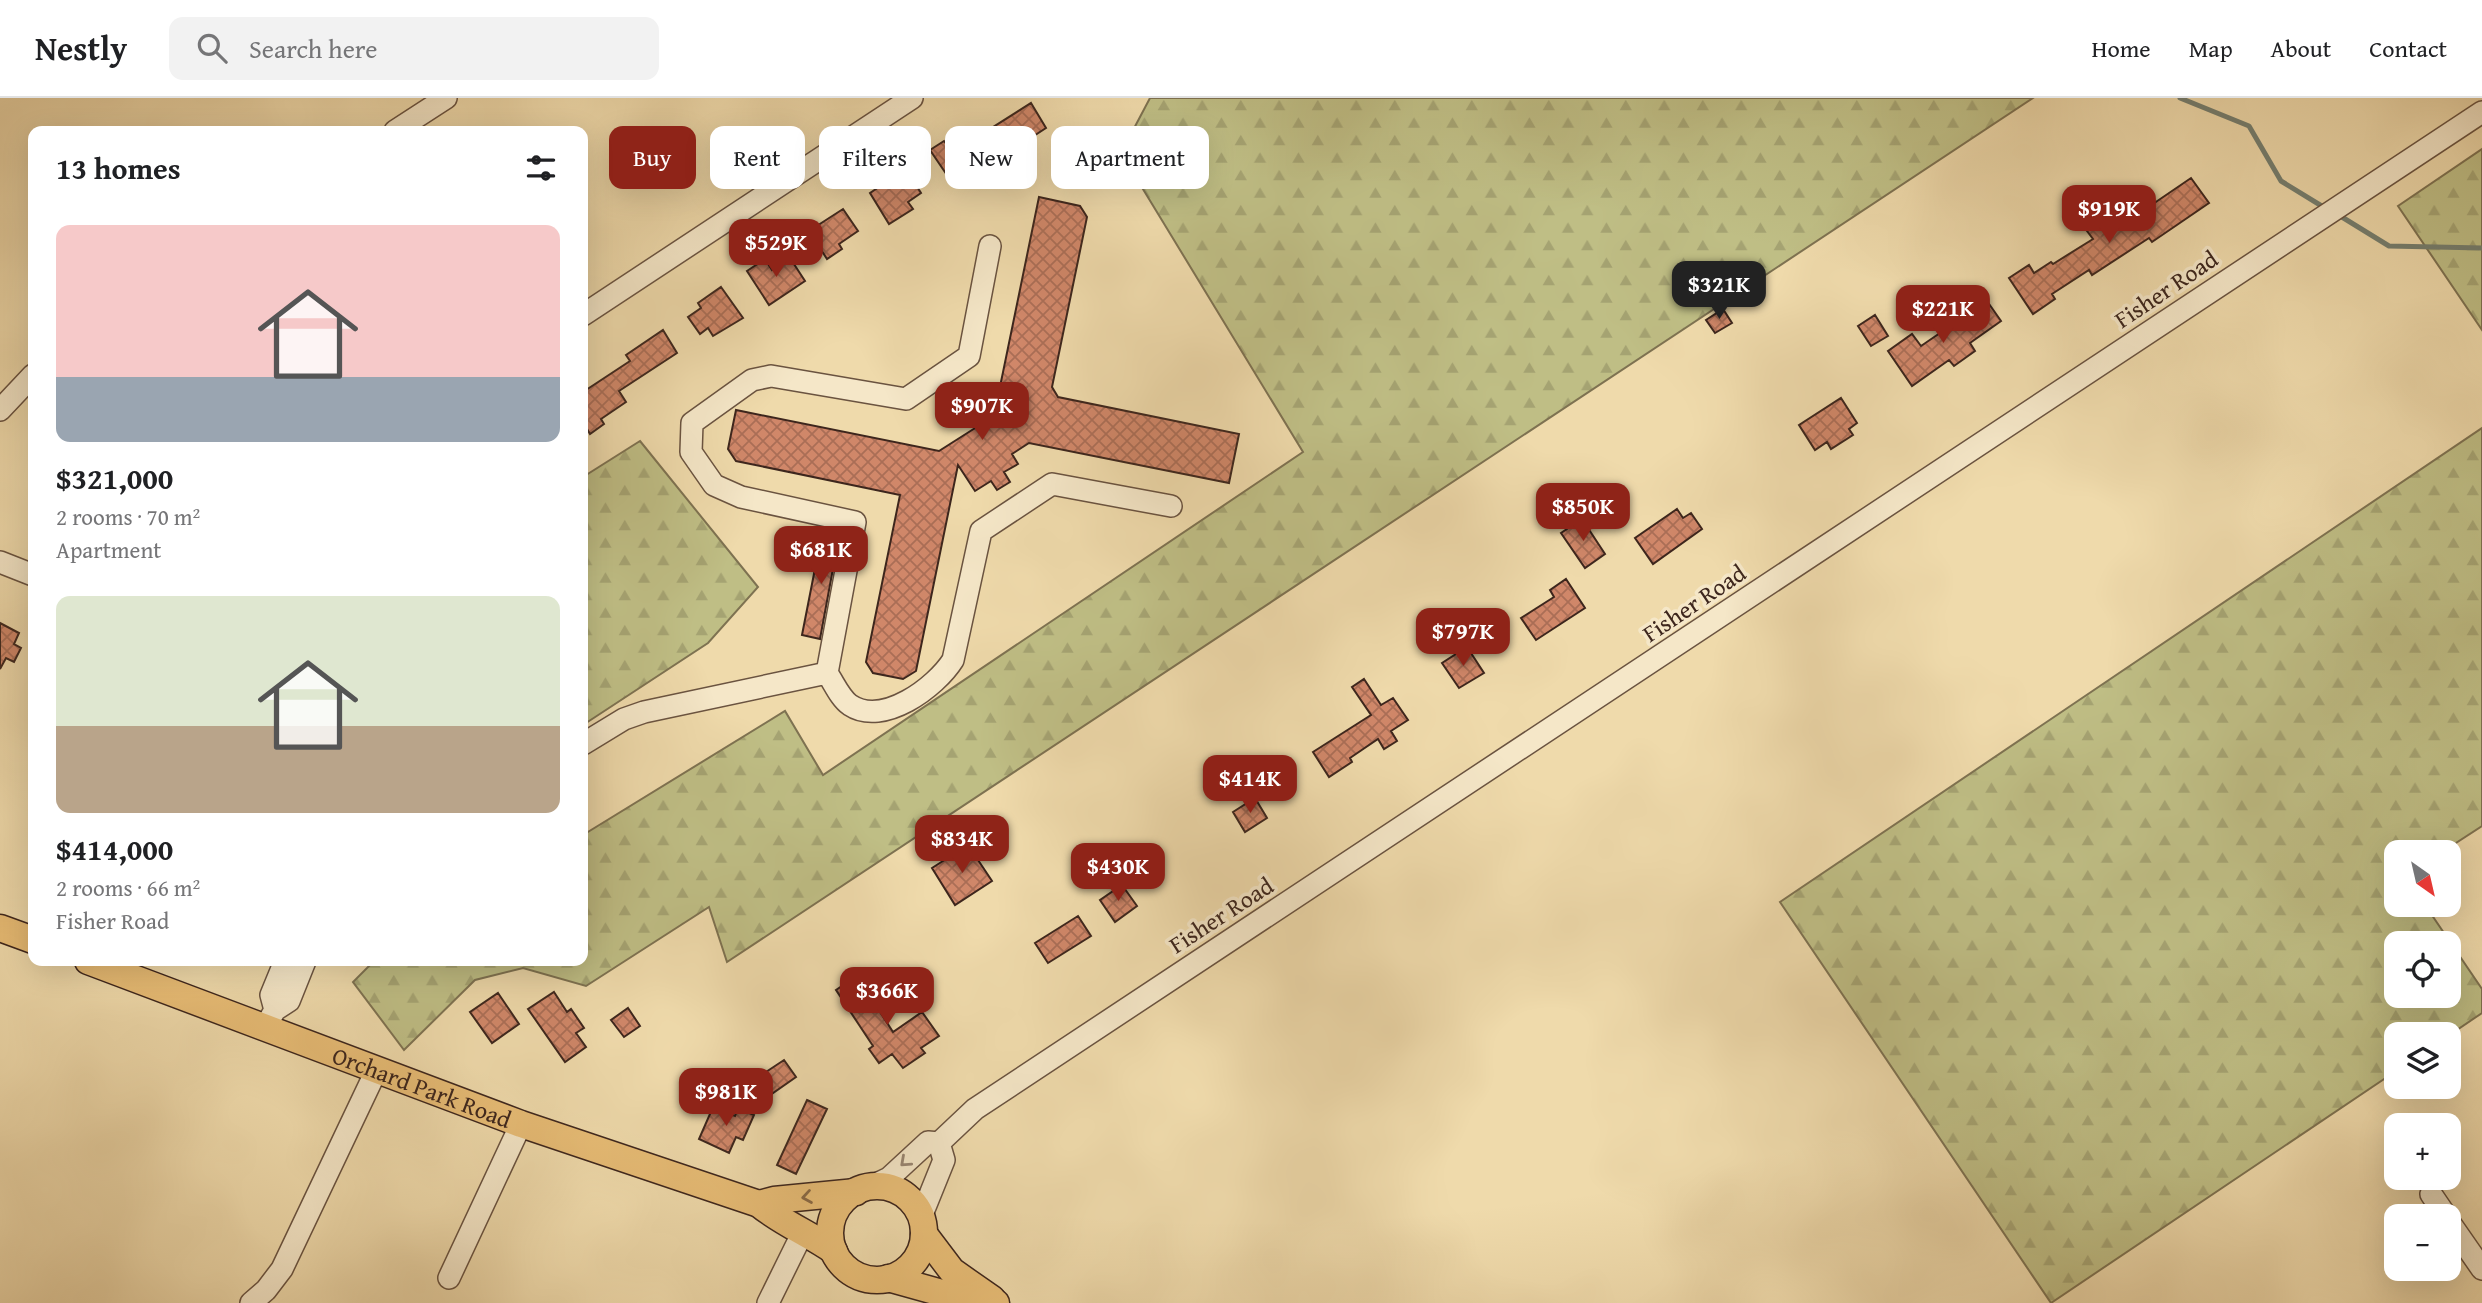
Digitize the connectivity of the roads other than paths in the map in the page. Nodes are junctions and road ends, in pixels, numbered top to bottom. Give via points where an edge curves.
1 (446, 98) edge
2 (912, 98) edge
3 (2482, 112) edge
4 (403, 126) edge
5 (990, 246) dead end
6 (588, 313) edge
7 (28, 380) edge
8 (0, 410) edge
9 (1171, 506) dead end
10 (0, 562) edge
11 (28, 573) edge
12 (827, 673) junction
13 (588, 741) edge
14 (0, 928) edge
15 (28, 938) edge
16 (104, 966) edge
17 (283, 966) edge
18 (303, 966) edge
19 (270, 1018) junction
20 (377, 1069) junction
21 (521, 1124) junction
22 (939, 1143) junction
23 (864, 1189) junction
24 (2431, 1194) dead end
25 (759, 1204) junction
26 (2438, 1204) edge
27 (922, 1226) junction
28 (803, 1231) junction
29 (2461, 1238) edge
30 (834, 1251) junction
31 (2482, 1269) edge
32 (449, 1278) dead end
33 (888, 1278) junction
34 (251, 1303) edge
35 (768, 1303) edge
36 (998, 1303) edge

1 - 4 street
2 - 6 street
3 - 22 street, Fisher Road via 975,1109
5 - 12 street via 969,356 906,399 771,376 752,380 692,423 691,452 714,485 741,497 855,522
7 - 8 street
9 - 12 street via 1052,484 981,531 953,660 943,676 903,703 877,712 849,704
10 - 11 street
12 - 13 street via 644,712
14 - 15 main road
16 - 19 main road, Orchard Park Road
17 - 19 street via 271,995
18 - 19 street via 289,1002
19 - 20 main road, Orchard Park Road
20 - 21 main road, Orchard Park Road
20 - 34 street via 282,1269
21 - 25 main road, Orchard Park Road
21 - 32 street
22 -> 23 street, Fisher Road via 928,1142 889,1178
22 - 27 street via 944,1160
23 -> 25 main road, Orchard Park Road
23 - 27 main road via 894,1188 907,1196 917,1208
23 - 30 main road via 838,1206 830,1236
24 - 26 street
25 - 28 main road, Orchard Park Road
27 - 33 main road via 920,1252 911,1265
27 - 36 main road via 952,1271
28 - 30 main road, Orchard Park Road
28 - 35 street
29 - 31 street
30 - 33 main road via 855,1274
33 - 36 main road

